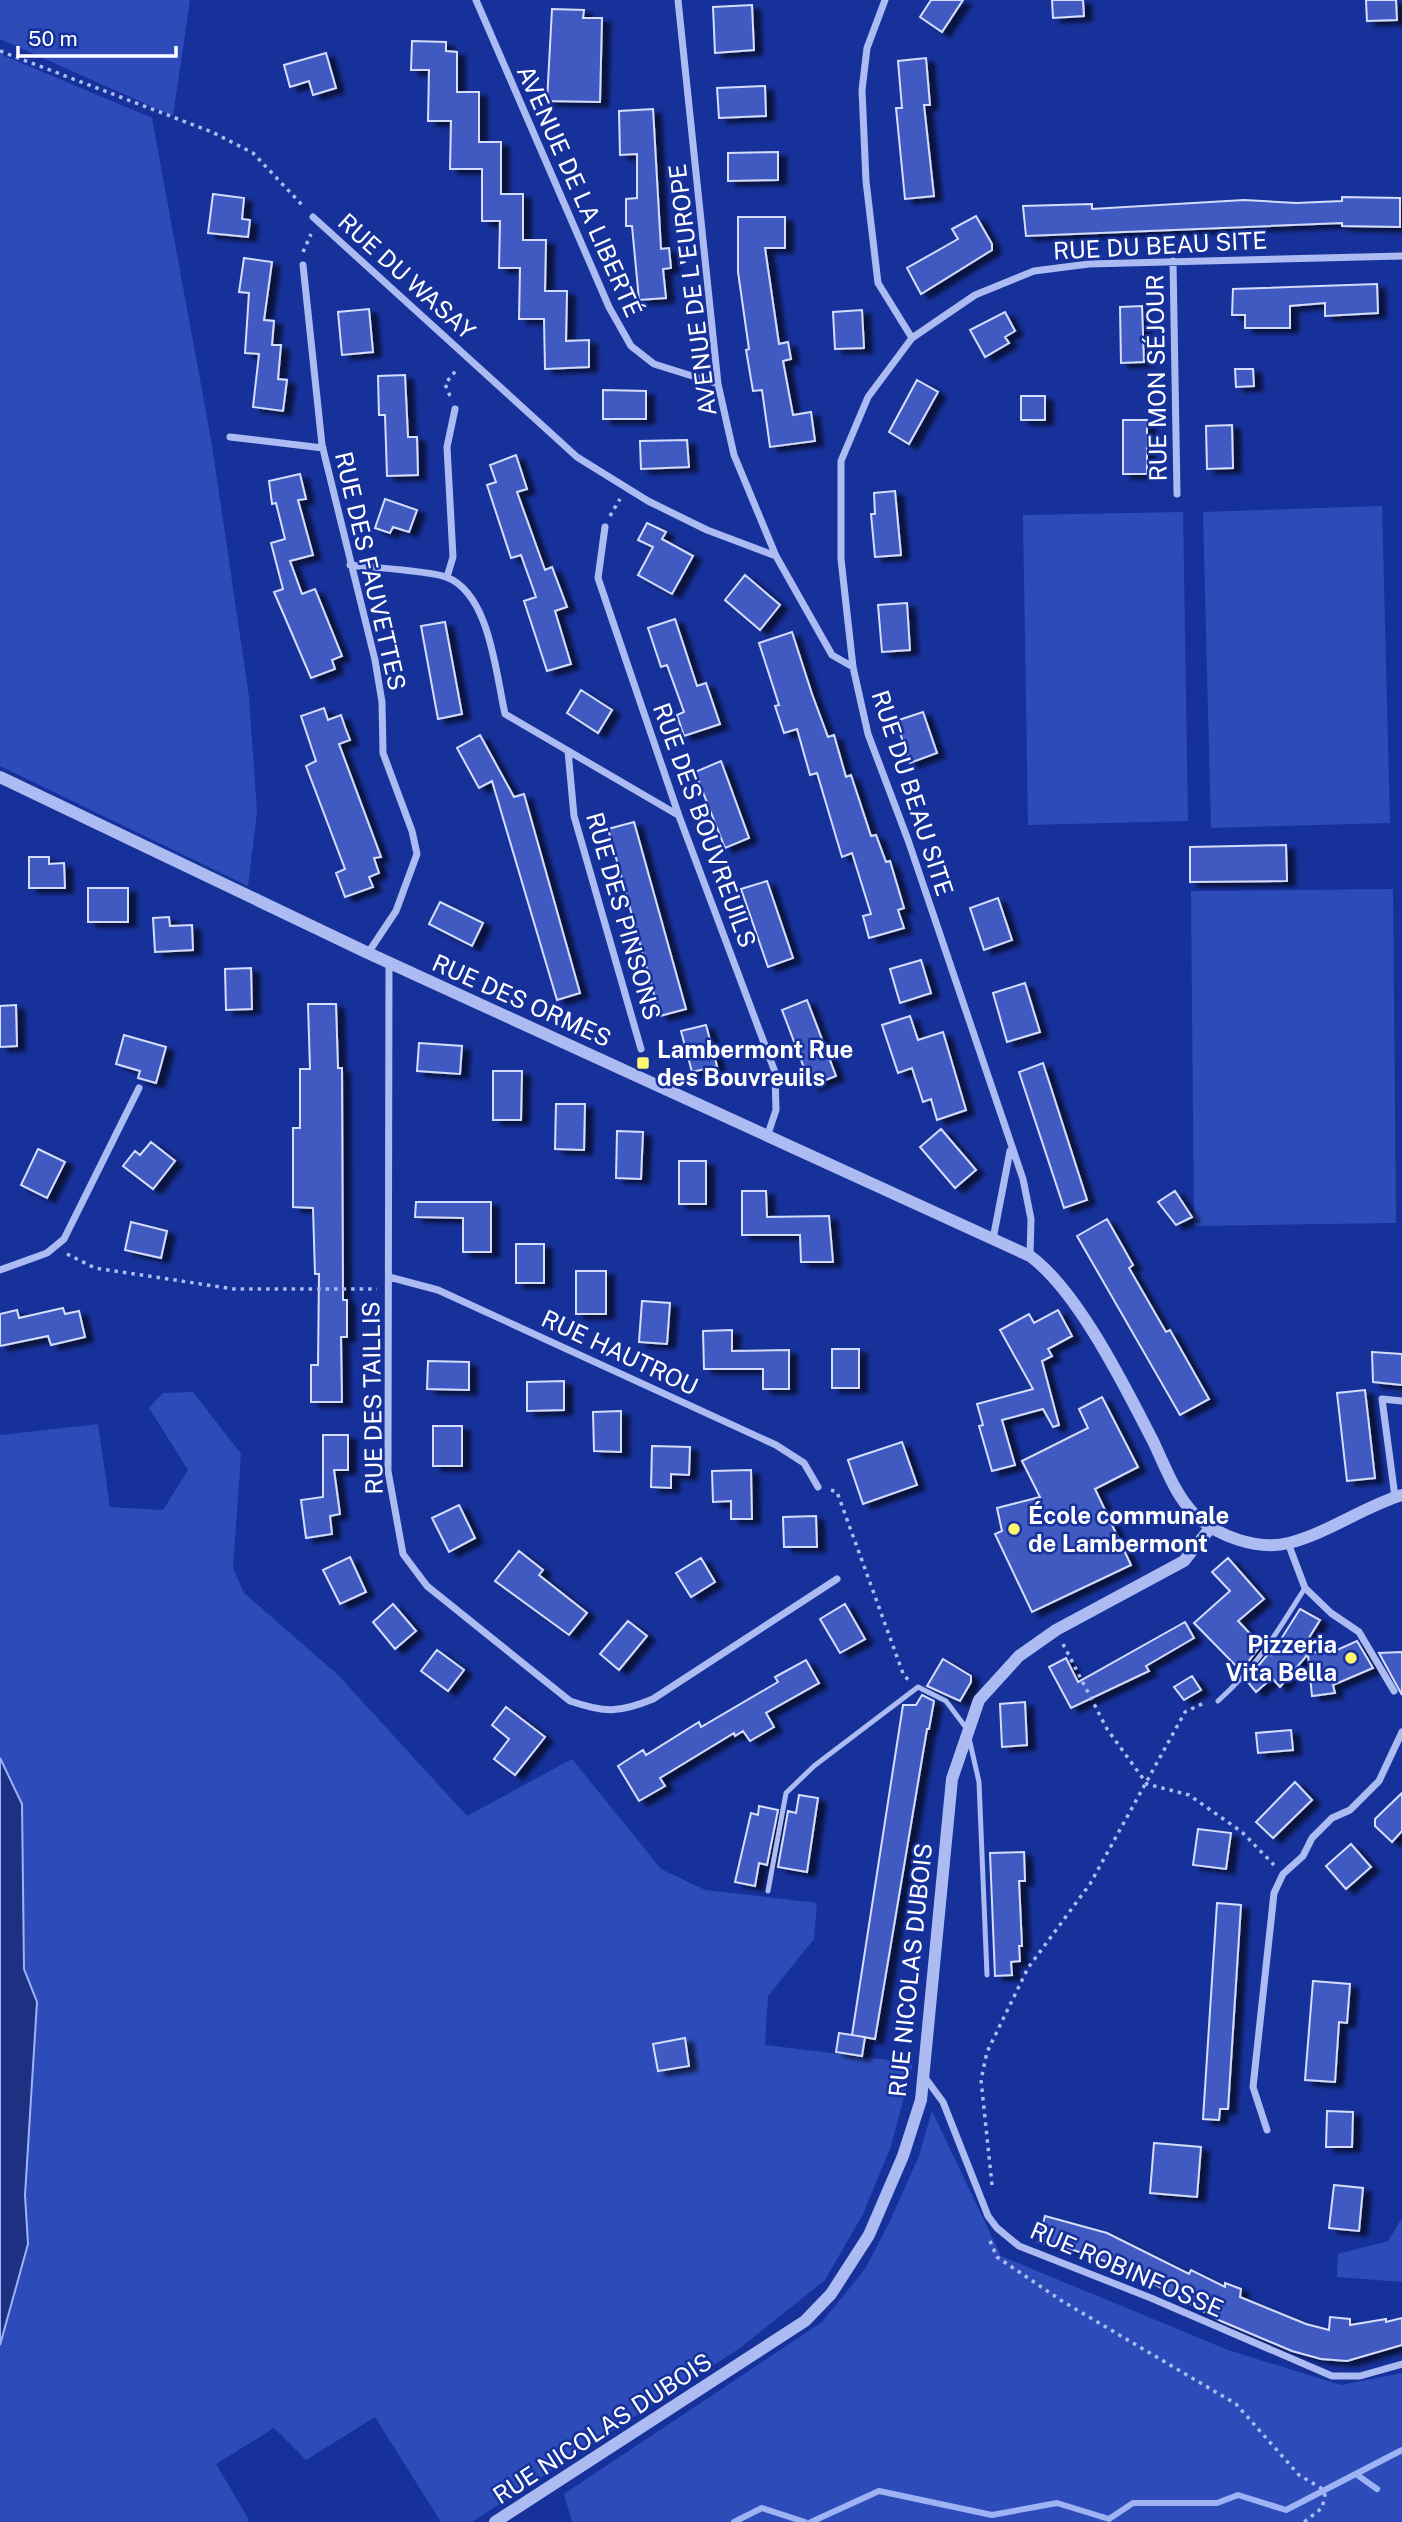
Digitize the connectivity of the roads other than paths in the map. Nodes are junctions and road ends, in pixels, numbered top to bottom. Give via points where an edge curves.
1 (476, 0) edge
2 (678, 0) edge
3 (886, 0) edge
4 (316, 219) road end
5 (1402, 256) edge
6 (1173, 261) junction
7 (303, 265) road end
8 (912, 338) junction
9 (718, 384) junction
10 (455, 409) road end
11 (230, 436) dead end
12 (323, 448) junction
13 (1177, 494) dead end
14 (605, 527) road end
15 (776, 556) junction
16 (350, 565) junction
17 (447, 577) junction
18 (853, 667) junction
19 (568, 751) junction
20 (0, 777) edge
21 (679, 816) junction
22 (368, 953) junction
23 (389, 962) junction
24 (641, 1049) dead end
25 (139, 1088) dead end
26 (768, 1134) junction
27 (1010, 1147) junction
28 (993, 1239) junction
29 (1030, 1256) junction
30 (0, 1270) edge
31 (389, 1277) junction
32 (1402, 1401) edge
33 (818, 1487) road end
34 (1398, 1496) edge
35 (1211, 1527) junction
36 (1288, 1544) junction
37 (837, 1579) dead end
38 (1305, 1588) junction
39 (1394, 1691) dead end
40 (1217, 1701) road end
41 (967, 1729) junction
42 (1402, 1732) edge
43 (768, 1891) dead end
44 (987, 1975) dead end
45 (926, 2079) junction
46 (1267, 2130) dead end
47 (1402, 2364) edge
48 (495, 2522) edge

1 - 9 street, AVENUE DE LA LIBERTÉ via 609,307 631,346 654,364
2 - 9 street, AVENUE DE L'EUROPE
3 - 8 street via 867,48 862,90 866,181 878,283
4 - 15 street, RUE DU WASAY via 577,457 707,530
5 - 6 street, RUE DU BEAU SITE
6 - 8 street, RUE DU BEAU SITE via 1034,271 975,295
6 - 13 street, RUE MON SÉJOUR
7 - 12 street, RUE DES FAUVETTES
8 - 18 street, RUE DU BEAU SITE via 868,397 841,461 841,559
9 - 15 street, AVENUE DE L'EUROPE via 734,455
10 - 17 street via 447,447 453,557
11 - 12 street
12 - 16 street, RUE DES FAUVETTES
14 - 21 street, RUE DES BOUVREUILS via 598,578
15 - 18 street, AVENUE DE L'EUROPE via 832,655
16 - 17 street
16 - 22 street, RUE DES FAUVETTES via 375,660 383,753 417,855 396,911
17 - 19 street, RUE DES PINSONS via 472,597 485,622 505,715
18 - 27 street, RUE DU BEAU SITE via 868,734
19 - 21 street, RUE DES PINSONS
19 - 24 street, RUE DES PINSONS via 574,816
20 - 22 street, RUE DES ORMES
21 - 26 street, RUE DES BOUVREUILS via 775,1072 776,1110
22 - 23 street, RUE DES ORMES
23 - 26 street, RUE DES ORMES
23 - 31 street, RUE DES TAILLIS
25 - 30 street via 64,1239 17,1266
26 - 28 street, RUE DES ORMES
27 - 28 street, RUE DU BEAU SITE
27 - 29 street, RUE DU BEAU SITE via 1023,1179 1031,1219
28 - 29 street, RUE DES ORMES
29 - 35 street, RUE DES ORMES via 1049,1270 1069,1295 1134,1404 1181,1497
31 - 33 street, RUE HAUTROU via 438,1290 776,1444 804,1463
31 - 37 street, RUE DES TAILLIS via 388,1471 403,1553 427,1586 570,1701 598,1711 626,1710 653,1699
32 - 34 street via 1382,1399
34 - 36 street
35 - 36 street via 1255,1544
35 - 41 street, RUE NICOLAS DUBOIS via 1184,1560 1056,1630 1019,1656 979,1700
36 - 38 street
38 - 39 street via 1360,1632
38 - 40 lane via 1273,1643 1247,1675
41 - 43 lane via 946,1701 918,1687 814,1766 786,1793
41 - 44 lane via 979,1782
41 - 45 street, RUE NICOLAS DUBOIS via 946,1819
42 - 46 street via 1378,1782 1312,1838 1274,1893 1253,2087
45 - 47 street, RUE ROBINFOSSE via 943,2102 988,2216 1019,2246 1332,2376 1360,2376
45 - 48 street, RUE NICOLAS DUBOIS via 903,2156 869,2235 831,2294 805,2321

